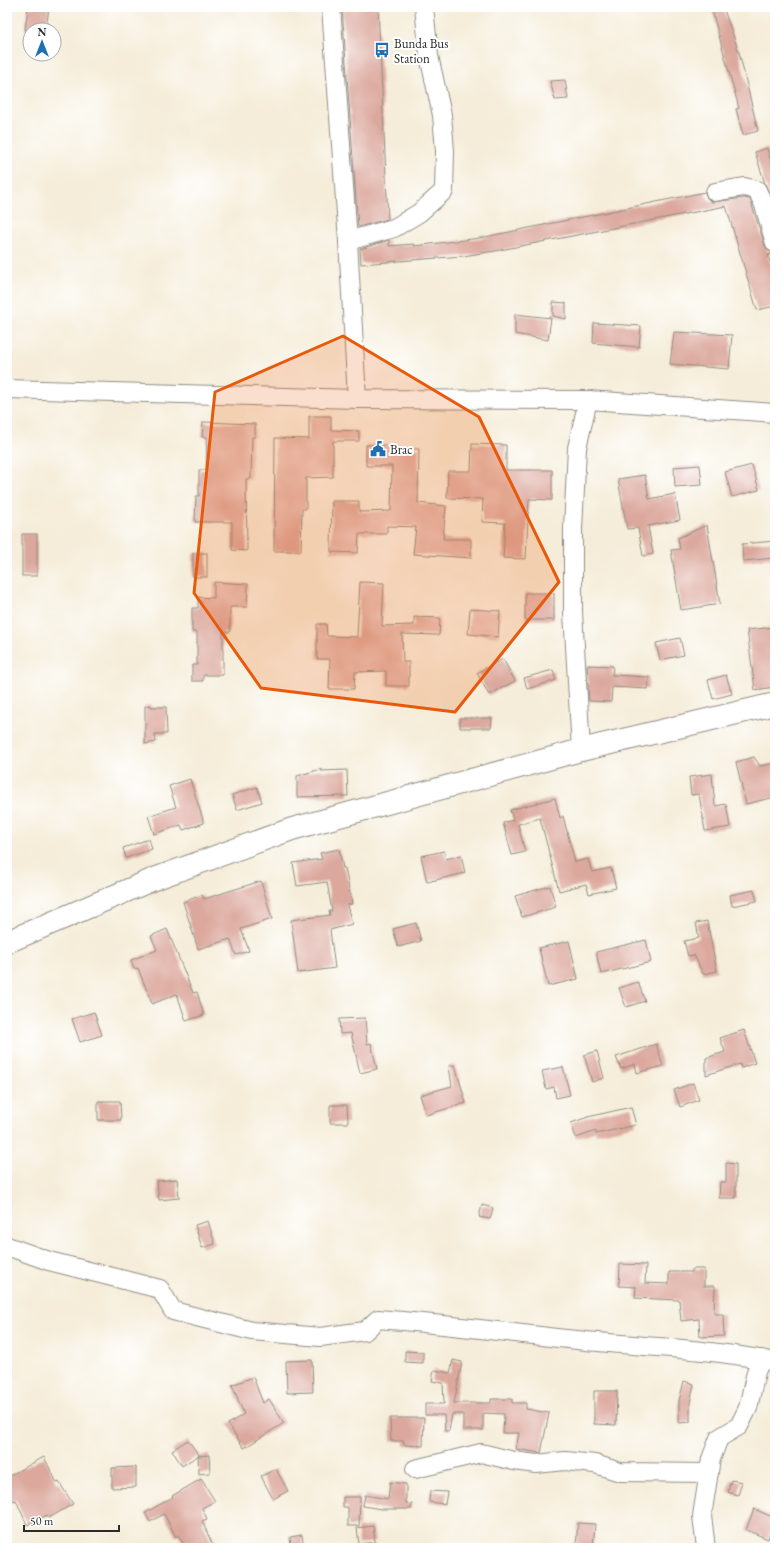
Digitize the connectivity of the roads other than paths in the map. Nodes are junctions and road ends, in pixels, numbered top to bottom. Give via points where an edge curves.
1 (331, 7) edge
2 (424, 7) edge
3 (716, 192) dead end
4 (348, 242) junction
5 (775, 243) edge
6 (7, 389) edge
7 (357, 399) junction
8 (588, 400) junction
9 (775, 413) edge
10 (775, 704) edge
11 (581, 750) junction
12 (7, 942) edge
13 (7, 1246) edge
14 (768, 1360) edge
15 (415, 1469) dead end
16 (708, 1472) junction
17 (706, 1548) edge

1 - 4 street
2 - 4 street via 429,56 442,122 445,151 444,191 419,213 394,228
3 - 5 street via 744,187 757,190
4 - 7 street
6 - 7 street
7 - 8 street
8 - 9 street
8 - 11 street via 577,448 573,529 573,612
10 - 11 main road
11 - 12 main road via 292,829 154,879
13 - 14 street via 49,1261 160,1289 173,1311 252,1331 320,1337 365,1331 378,1319 691,1348
14 - 16 street via 756,1372 748,1408 739,1426 719,1438
15 - 16 street via 481,1453 536,1464 565,1461 594,1464 620,1472
16 - 17 street via 702,1516

